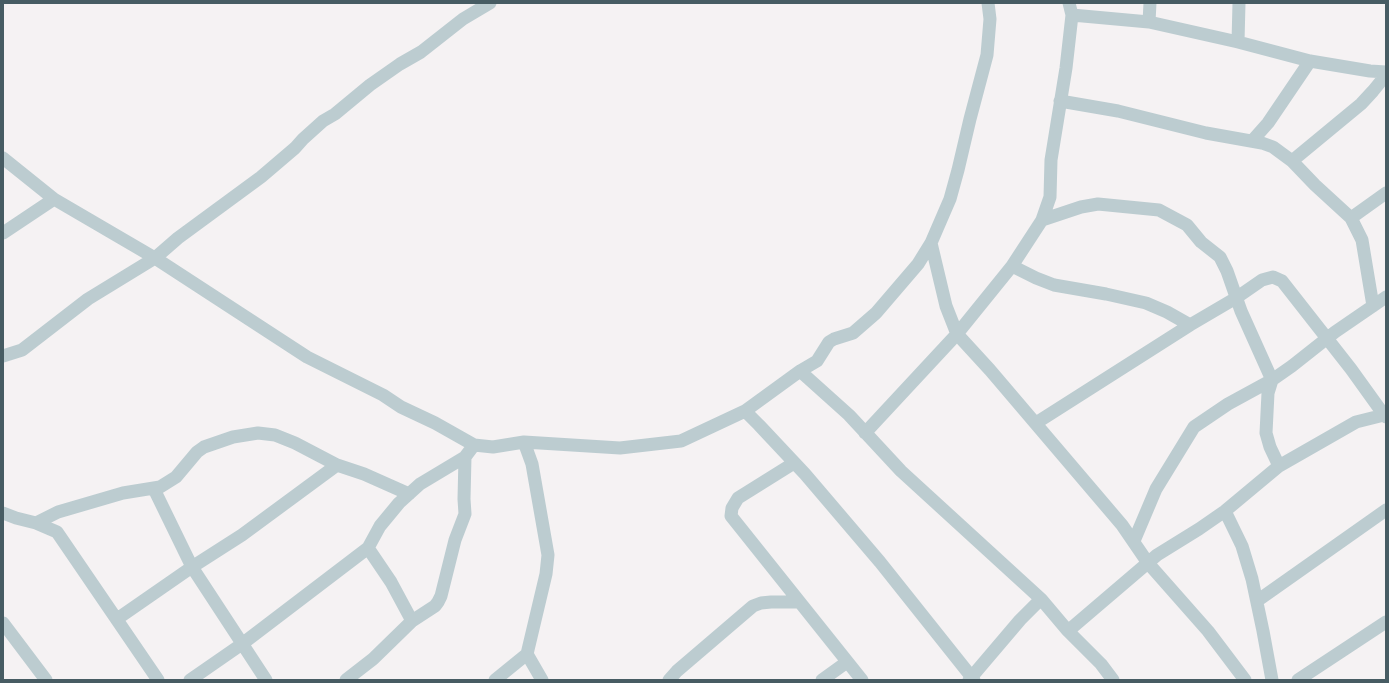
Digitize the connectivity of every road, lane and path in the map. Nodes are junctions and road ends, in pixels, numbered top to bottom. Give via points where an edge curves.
1 (490, 3) edge
2 (988, 3) edge
3 (1150, 3) edge
4 (1239, 3) edge
5 (1070, 9) edge
6 (1149, 22) junction
7 (1238, 42) junction
8 (1310, 61) junction
9 (1386, 72) edge
10 (1386, 75) edge
11 (1060, 101) junction
12 (1252, 141) junction
13 (3, 158) edge
14 (1292, 161) junction
15 (1386, 193) edge
16 (54, 199) junction
17 (1351, 218) junction
18 (1042, 220) junction
19 (3, 233) edge
20 (931, 243) junction
21 (155, 258) junction
22 (1012, 266) junction
23 (1386, 297) edge
24 (1236, 298) junction
25 (1373, 306) junction
26 (1190, 325) junction
27 (957, 334) junction
28 (1327, 337) junction
29 (3, 356) edge
30 (800, 371) junction
31 (1272, 380) junction
32 (745, 411) junction
33 (1385, 416) edge
34 (1036, 423) junction
35 (865, 433) junction
36 (524, 442) junction
37 (474, 445) junction
38 (465, 457) junction
39 (794, 463) junction
40 (337, 465) junction
41 (1279, 466) junction
42 (154, 489) junction
43 (409, 494) junction
44 (1386, 510) edge
45 (1225, 511) junction
46 (3, 512) edge
47 (36, 523) junction
48 (1134, 542) junction
49 (368, 548) junction
50 (1148, 563) junction
51 (192, 567) junction
52 (1040, 599) junction
53 (1257, 601) junction
54 (800, 602) junction
55 (117, 619) junction
56 (412, 621) junction
57 (1386, 622) edge
58 (3, 623) edge
59 (1068, 631) junction
60 (242, 644) junction
61 (527, 654) junction
62 (847, 662) junction
63 (971, 679) edge
64 (46, 680) edge
65 (158, 680) edge
66 (190, 680) edge
67 (266, 680) edge
68 (346, 680) edge
69 (495, 680) edge
70 (542, 680) edge
71 (669, 680) edge
72 (822, 680) edge
73 (862, 680) edge
74 (1113, 680) edge
75 (1245, 680) edge
76 (1272, 680) edge
77 (1298, 680) edge

1 - 21 street via 463,19 421,52 370,85 324,121 261,177
2 - 20 street via 990,19 987,55 950,199
3 - 6 street
4 - 7 street
5 - 6 street
5 - 11 street via 1066,68
6 - 7 street
7 - 8 street
8 - 9 street
8 - 12 street via 1268,123
10 - 14 street via 1361,104
11 - 12 street via 1118,111 1206,133
11 - 18 street via 1051,160 1050,197
12 - 14 street via 1273,147
13 - 16 street
14 - 17 street
15 - 17 street
16 - 19 street
16 - 21 street
17 - 25 street via 1362,240
18 - 22 street
18 - 24 street via 1098,204 1159,210 1187,225 1201,242 1220,257
20 - 27 street via 946,306
20 - 30 street via 918,264 876,313 853,333 829,342 817,361
21 - 29 street via 88,299 22,350
21 - 37 street via 307,357 435,422
22 - 26 street via 1054,285 1146,303
22 - 27 street
23 - 25 street
24 - 26 street
24 - 28 street via 1272,276 1282,281
24 - 31 street
25 - 28 street
26 - 34 street
27 - 34 street
27 - 35 street
28 - 31 street
28 - 33 street
30 - 32 street
30 - 35 street
31 - 41 street via 1268,393 1266,434
31 - 48 street via 1228,404 1194,427 1156,489
32 - 36 street via 681,441 620,448
32 - 39 street
33 - 41 street via 1356,422
34 - 48 street
35 - 52 street via 901,471
36 - 37 street via 493,447
36 - 61 street via 532,464 548,555 541,598
37 - 38 street
38 - 43 street via 420,484
38 - 56 street via 465,514 454,540 441,596 435,606
39 - 54 street via 738,498 731,516
39 - 63 street via 880,562
40 - 42 street via 295,443 275,435 258,433 233,437 204,447 176,477
40 - 43 street
40 - 51 street via 242,535
41 - 45 street
42 - 47 street via 124,493 58,512
42 - 51 street
43 - 49 street via 380,526
44 - 53 street
45 - 50 street
45 - 53 street via 1242,546
46 - 47 street
47 - 55 street via 57,532
48 - 50 street
49 - 56 street
49 - 60 street
50 - 59 street
50 - 75 street via 1208,631
51 - 55 street
51 - 60 street
52 - 59 street
52 - 63 street
53 - 76 street
54 - 62 street
54 - 71 street via 766,602 753,606
55 - 65 street
56 - 68 street
57 - 77 street
58 - 64 street
59 - 74 street
60 - 66 street
60 - 67 street
61 - 69 street
61 - 70 street
62 - 72 street
62 - 73 street

